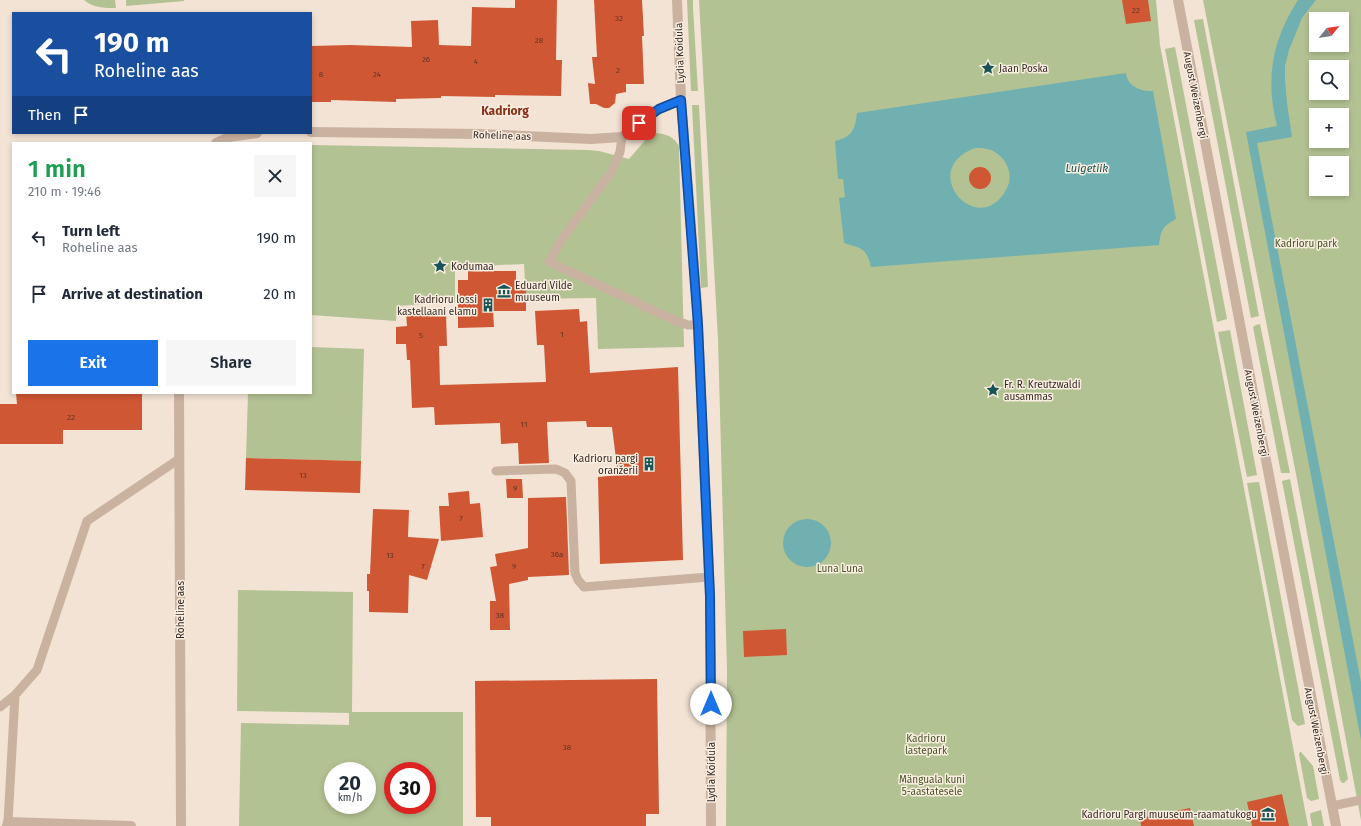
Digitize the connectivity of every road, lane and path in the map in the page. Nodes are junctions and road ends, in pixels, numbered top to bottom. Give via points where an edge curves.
1 (677, 0) edge
2 (1178, 0) edge
3 (681, 100) junction
4 (312, 132) edge
5 (250, 134) edge
6 (622, 137) junction
7 (218, 142) edge
8 (698, 325) junction
9 (179, 394) edge
10 (179, 459) junction
11 (496, 471) dead end
12 (709, 577) junction
13 (14, 695) junction
14 (0, 707) edge
15 (1361, 800) edge
16 (1332, 806) junction
17 (8, 824) edge
18 (131, 826) edge
19 (181, 826) edge
20 (711, 826) edge
21 (1336, 826) edge

1 - 3 street, Lydia Koidula
2 - 16 street, August Weizenbergi
3 - 6 street via 647,116
3 - 8 street, Lydia Koidula
4 - 6 street, Roheline aas via 480,134 591,139
5 - 7 street via 229,137
6 - 8 lane via 620,152 612,171 569,229 549,262 674,320
8 - 12 street, Lydia Koidula
9 - 10 street, Roheline aas
10 - 13 lane via 87,521 37,670
10 - 19 street, Roheline aas
11 - 12 lane via 556,469 565,473 570,481 575,573 584,587
12 - 20 street, Lydia Koidula
13 - 14 lane
13 - 17 lane
15 - 16 lane
16 - 21 street, August Weizenbergi
17 - 18 street

